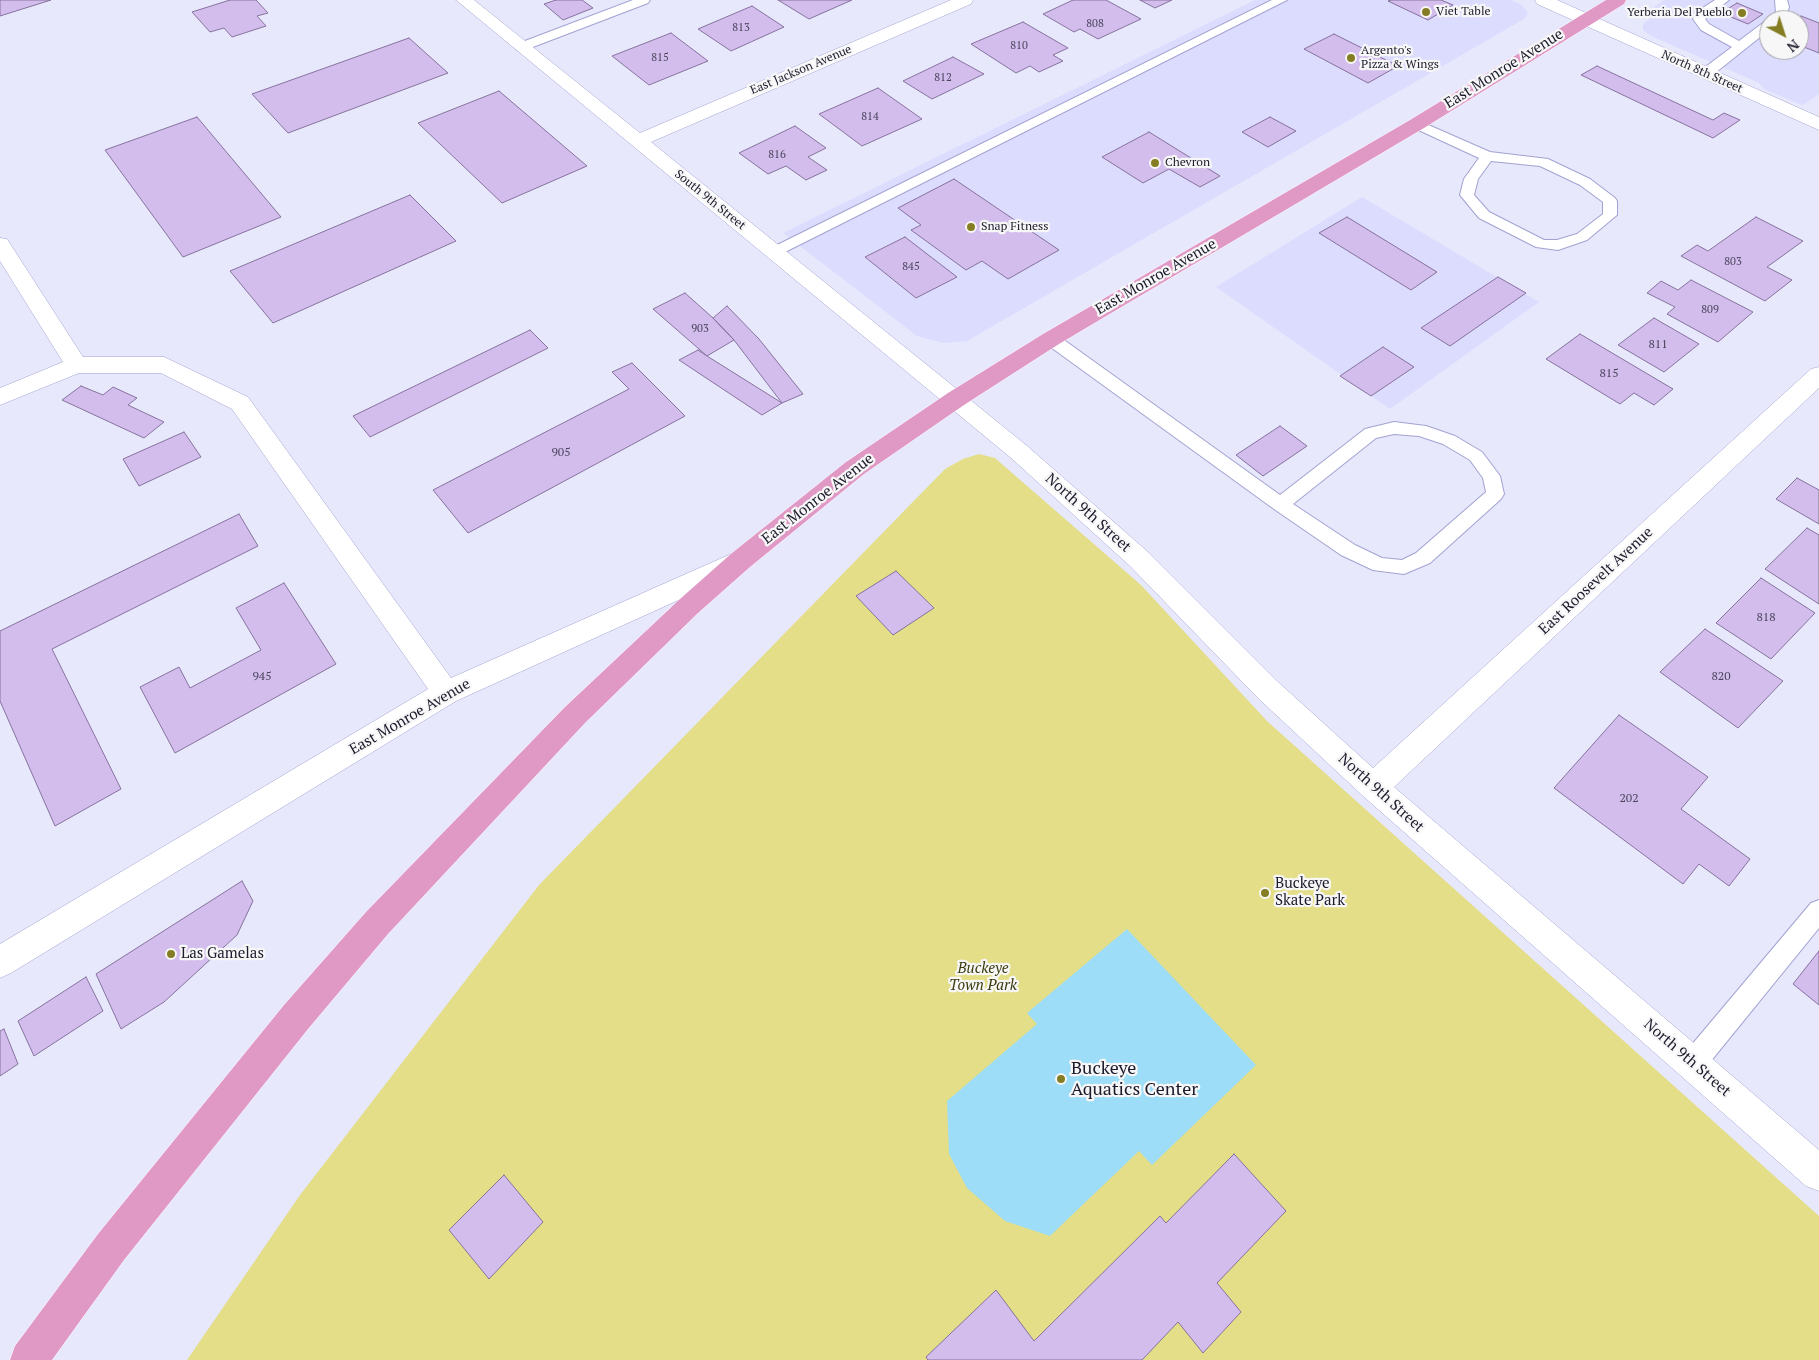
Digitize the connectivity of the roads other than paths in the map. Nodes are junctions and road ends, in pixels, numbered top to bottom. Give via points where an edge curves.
1 (464, 0) edge
2 (644, 0) edge
3 (965, 0) edge
4 (1281, 0) edge
5 (1543, 0) edge
6 (1618, 0) edge
7 (1724, 0) edge
8 (1586, 19) junction
9 (1759, 31) edge
10 (1739, 46) junction
11 (521, 47) junction
12 (1705, 74) junction
13 (1417, 124) junction
14 (1819, 124) edge
15 (638, 141) junction
16 (1487, 156) junction
17 (0, 244) edge
18 (774, 252) junction
19 (1051, 339) junction
20 (76, 365) junction
21 (1819, 375) edge
22 (0, 397) edge
23 (956, 399) junction
24 (1280, 504) junction
25 (741, 560) junction
26 (446, 693) junction
27 (1373, 787) junction
28 (1819, 911) edge
29 (0, 962) edge
30 (1692, 1063) junction
31 (1819, 1173) edge
32 (29, 1360) edge

1 - 11 street, South 9th Street
2 - 11 lane
3 - 15 street, East Jackson Avenue
4 - 18 lane
5 - 8 street, North 8th Street
6 - 8 main road, East Monroe Avenue
7 - 10 lane via 1699,19 1705,27
8 - 12 street, North 8th Street
8 - 13 main road, East Monroe Avenue
9 - 10 lane
10 - 12 lane
11 - 15 street, South 9th Street
12 - 14 street, North 8th Street
13 - 16 lane
13 - 19 main road, East Monroe Avenue
15 - 18 street, South 9th Street
16 - 16 lane via 1471,179 1467,195 1484,215 1541,244 1558,245 1582,237 1610,215 1610,201 1585,182 1543,162
17 - 20 street
18 - 23 street, South 9th Street
19 - 23 main road, East Monroe Avenue
19 - 24 lane
20 - 22 street
20 - 26 street via 164,365 240,403
21 - 27 street, East Roosevelt Avenue
23 - 25 main road, East Monroe Avenue via 855,468
23 - 27 street, North 9th Street via 1133,553 1268,690
24 - 24 lane via 1348,550 1380,565 1404,567 1423,558 1495,494 1492,476 1476,456 1449,440 1420,430 1394,428 1371,433
25 - 26 street, East Monroe Avenue
25 - 32 main road via 575,715 377,923 296,1017 111,1246
26 - 29 street, East Monroe Avenue
27 - 30 street, North 9th Street
28 - 30 lane
30 - 31 street, North 9th Street

